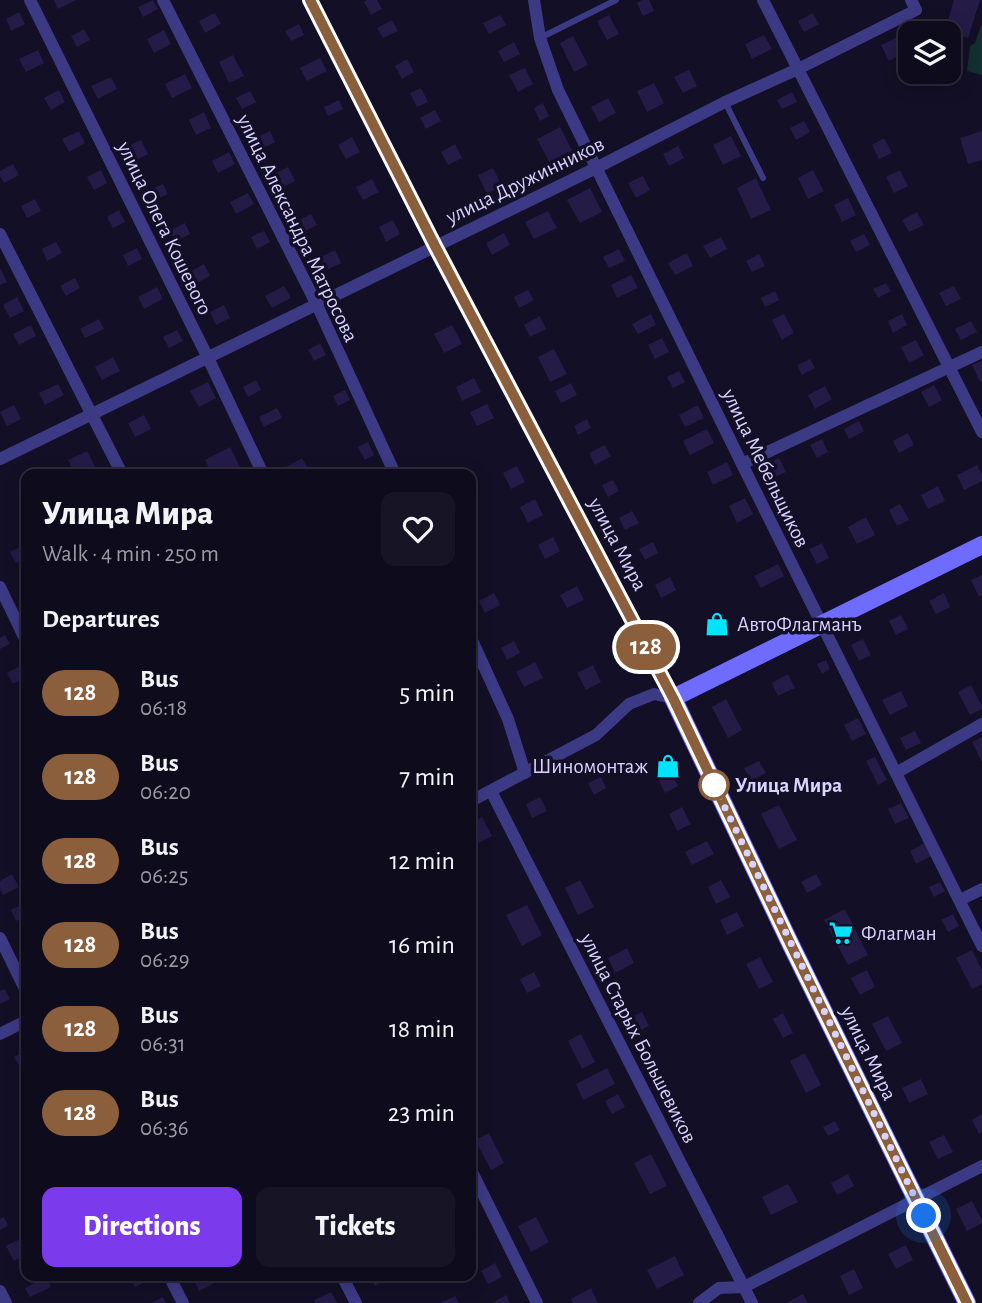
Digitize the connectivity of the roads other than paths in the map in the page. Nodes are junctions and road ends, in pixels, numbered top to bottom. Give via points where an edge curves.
1 (30, 0) edge
2 (163, 0) edge
3 (310, 0) edge
4 (534, 0) edge
5 (616, 0) edge
6 (763, 0) edge
7 (914, 5) edge
8 (540, 38) junction
9 (798, 69) junction
10 (725, 102) junction
11 (596, 168) junction
12 (763, 178) dead end
13 (0, 234) edge
14 (435, 246) junction
15 (317, 305) junction
16 (982, 352) edge
17 (208, 358) junction
18 (950, 367) junction
19 (92, 414) junction
20 (982, 432) edge
21 (0, 459) edge
22 (742, 464) junction
23 (120, 469) edge
24 (261, 469) edge
25 (393, 469) edge
26 (982, 545) edge
27 (0, 587) edge
28 (821, 623) junction
29 (21, 631) edge
30 (476, 649) edge
31 (673, 698) junction
32 (982, 724) edge
33 (896, 773) junction
34 (524, 774) junction
35 (491, 791) junction
36 (476, 798) edge
37 (982, 889) edge
38 (960, 900) junction
39 (0, 938) edge
40 (982, 946) edge
41 (21, 981) edge
42 (21, 1024) edge
43 (0, 1034) edge
44 (982, 1166) edge
45 (476, 1180) edge
46 (915, 1199) junction
47 (172, 1281) edge
48 (345, 1281) edge
49 (744, 1287) junction
50 (0, 1291) edge
51 (6, 1303) edge
52 (183, 1303) edge
53 (356, 1303) edge
54 (537, 1303) edge
55 (699, 1303) edge
56 (752, 1303) edge
57 (967, 1303) edge

1 - 17 street, улица Олега Кошевого
2 - 15 street, улица Александра Матросова
3 - 14 street, улица Мира
4 - 8 street, улица Мебельщиков
5 - 8 lane
6 - 9 street
7 - 9 street, улица Дружинников
8 - 11 street, улица Мебельщиков via 558,90
9 - 10 street, улица Дружинников
9 - 18 street
10 - 11 street, улица Дружинников
10 - 12 lane
11 - 14 street, улица Дружинников
11 - 22 street, улица Мебельщиков
13 - 19 street
14 - 15 street, улица Дружинников
14 - 31 street, улица Мира
15 - 17 street, улица Дружинников
15 - 25 street, улица Александра Матросова
16 - 18 street
17 - 19 street, улица Дружинников
17 - 24 street, улица Олега Кошевого
18 - 20 street
18 - 22 street
19 - 21 street, улица Дружинников
19 - 23 street
22 - 28 street, улица Мебельщиков
26 - 28 street
27 - 29 street
28 - 31 street
28 - 33 street, улица Мебельщиков
30 - 34 street via 508,719
31 - 34 street via 654,694 629,704 596,735
31 - 46 street, улица Мира
32 - 33 street
33 - 38 street, улица Мебельщиков
34 - 35 street
35 - 36 street
35 - 49 street, улица Старых Большевиков
37 - 38 street
38 - 40 street, улица Мебельщиков
39 - 41 street
42 - 43 street
44 - 46 street
45 - 54 street
46 - 49 street
46 - 57 street, улица Мира
47 - 52 street
48 - 53 street
49 - 55 street via 719,1287
49 - 56 street, улица Старых Большевиков
50 - 51 street

